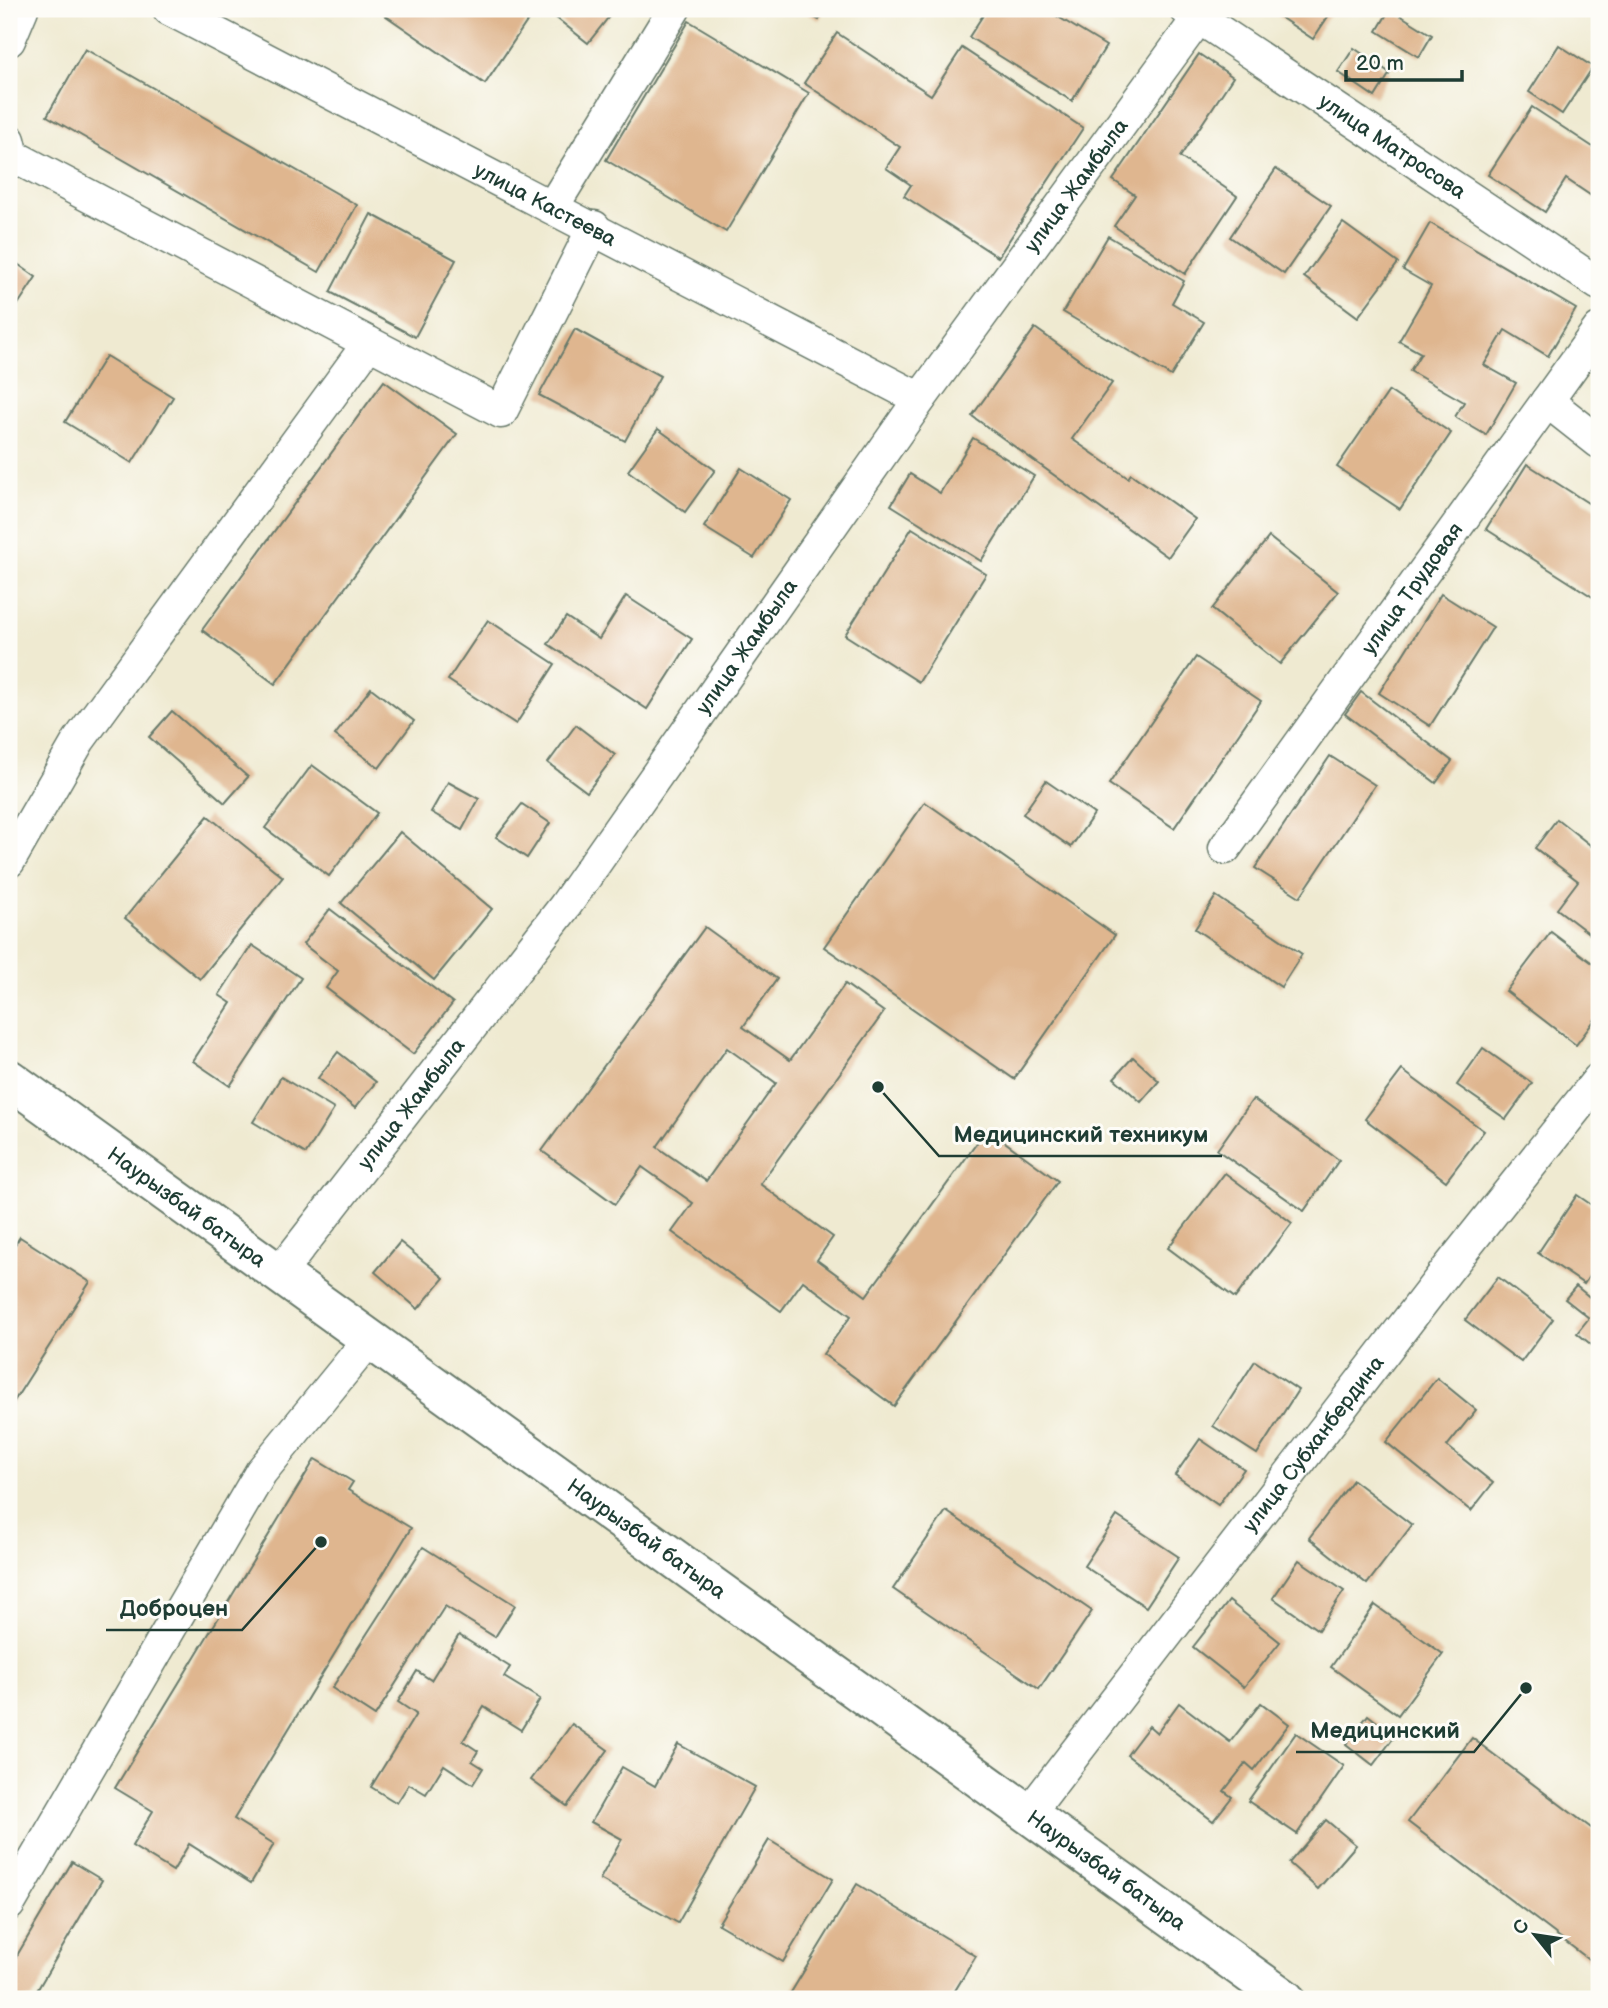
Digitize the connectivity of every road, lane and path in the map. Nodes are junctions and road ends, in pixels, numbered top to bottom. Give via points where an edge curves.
1 (22, 9) edge
2 (169, 9) edge
3 (674, 9) edge
4 (1196, 12) edge
5 (9, 40) edge
6 (9, 140) edge
7 (553, 206) junction
8 (594, 227) junction
9 (1599, 284) edge
10 (1599, 329) edge
11 (369, 343) junction
12 (920, 399) junction
13 (1547, 401) junction
14 (1599, 442) edge
15 (1224, 848) dead end
16 (9, 861) edge
17 (9, 1079) edge
18 (1599, 1079) edge
19 (278, 1275) junction
20 (369, 1340) junction
21 (1029, 1814) junction
22 (9, 1904) edge
23 (1285, 1999) edge

1 - 5 street
2 - 7 street, улица Кастеева
3 - 7 street
4 - 9 street, улица Матросова
4 - 12 street, улица Жамбыла
6 - 11 street via 13,156
7 - 8 street, улица Кастеева
8 - 11 street via 501,412
8 - 12 street, улица Кастеева
10 - 13 street, улица Трудовая
11 - 16 street via 79,740
12 - 19 street, улица Жамбыла via 565,906
13 - 14 street
13 - 15 street, улица Трудовая
17 - 19 main road, Наурызбай батыра
18 - 21 street, улица Субханбердина
19 - 20 main road, Наурызбай батыра
20 - 21 main road, Наурызбай батыра
20 - 22 street via 261,1472
21 - 23 main road, Наурызбай батыра

